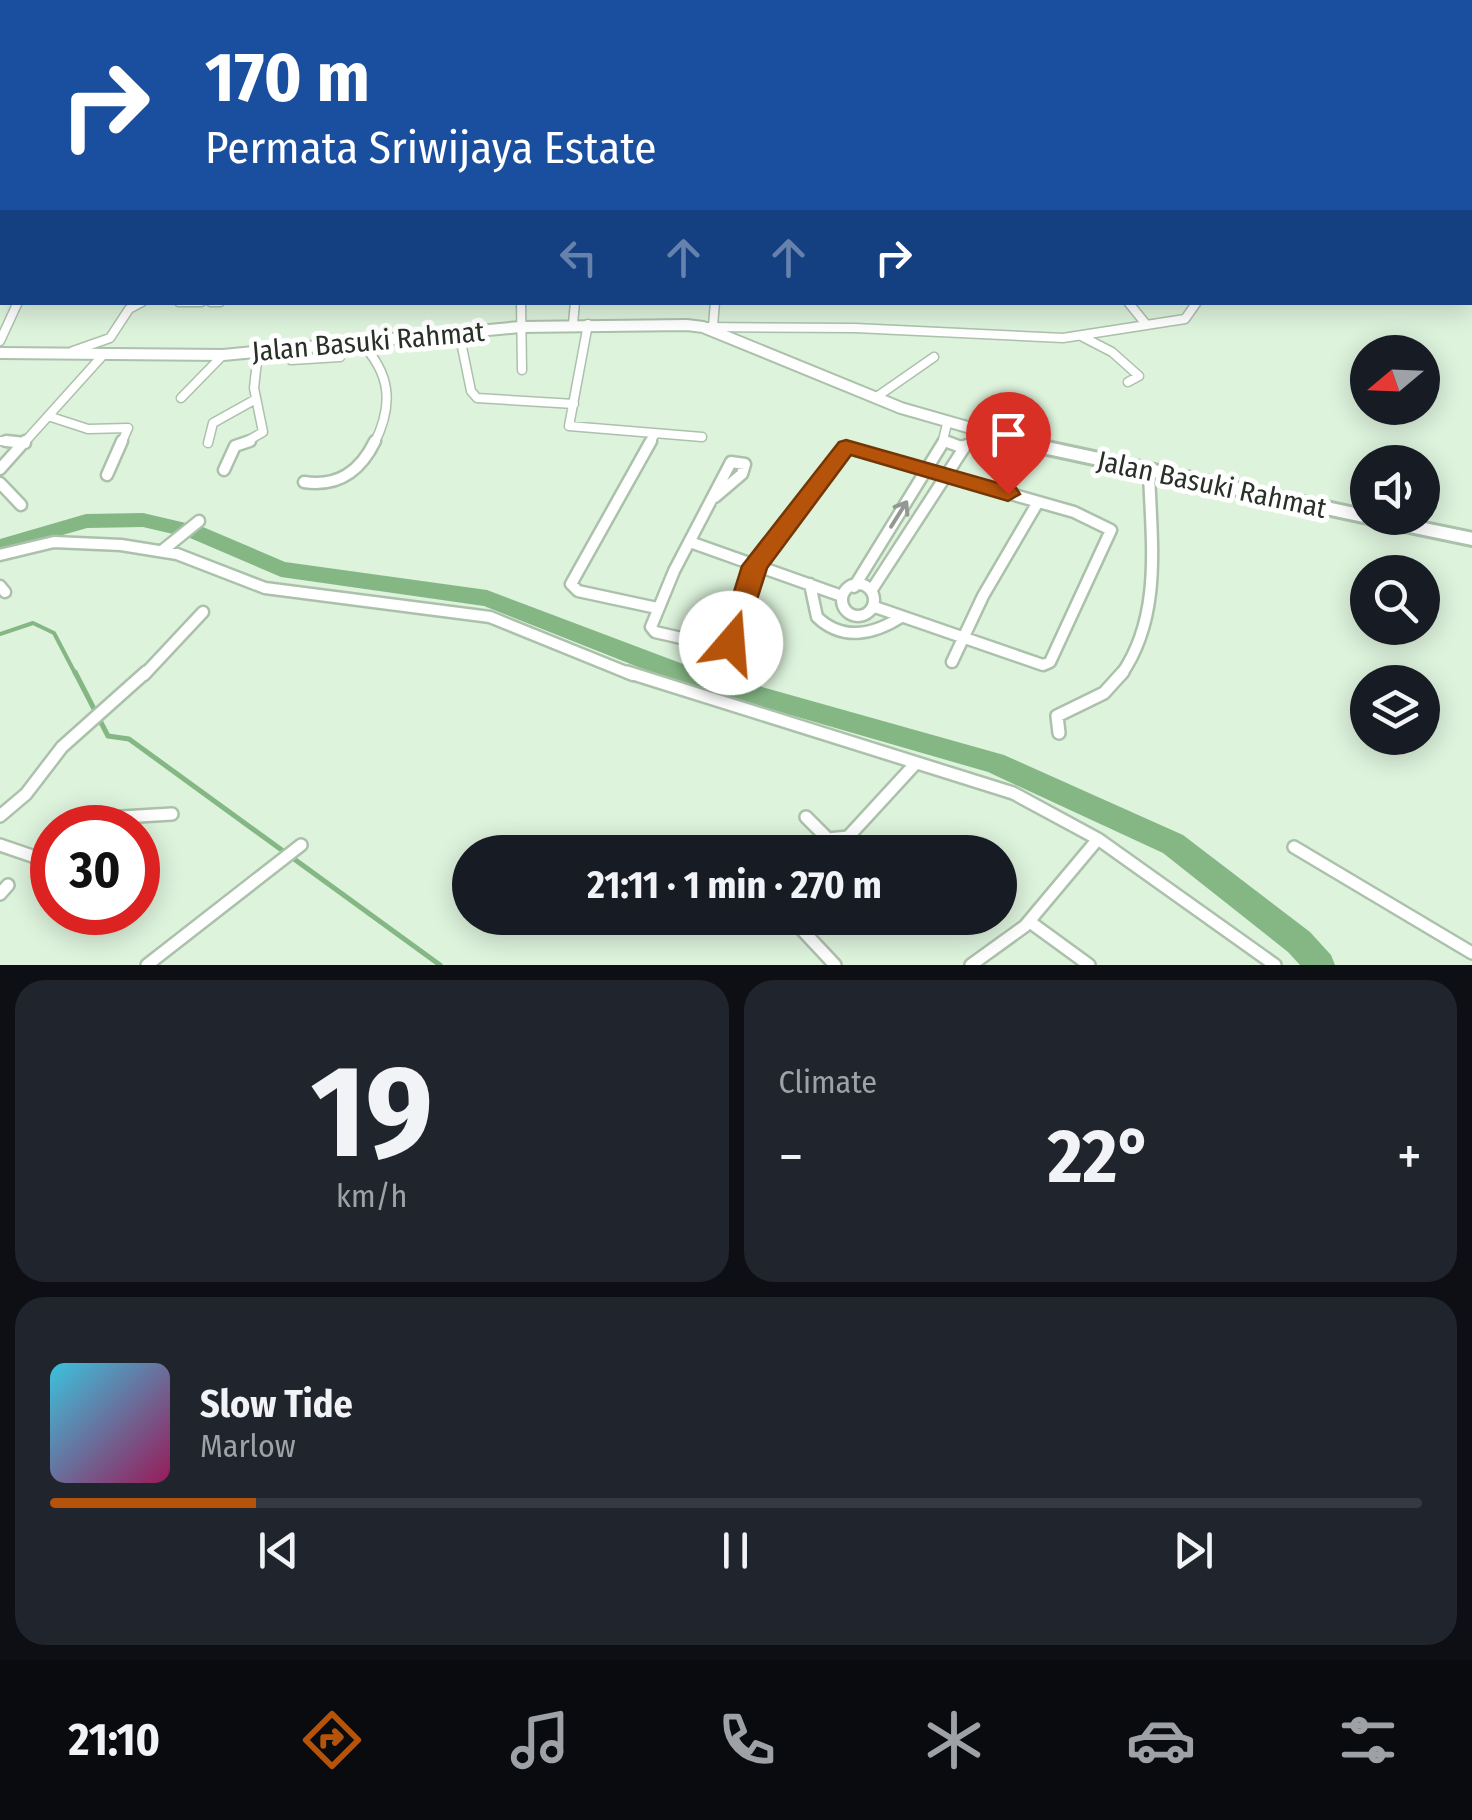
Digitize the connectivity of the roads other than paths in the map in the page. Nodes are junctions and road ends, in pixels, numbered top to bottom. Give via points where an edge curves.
1 (17, 305) edge
2 (136, 305) edge
3 (521, 305) edge
4 (575, 305) edge
5 (714, 305) edge
6 (1130, 305) edge
7 (1194, 305) edge
8 (1145, 323) junction
9 (573, 324) junction
10 (588, 324) junction
11 (520, 327) junction
12 (708, 327) junction
13 (459, 332) junction
14 (1083, 336) junction
15 (0, 340) edge
16 (360, 342) junction
17 (281, 350) junction
18 (73, 352) junction
19 (258, 352) junction
20 (0, 353) edge
21 (104, 354) junction
22 (222, 355) junction
23 (340, 357) dead end
24 (934, 357) dead end
25 (522, 370) dead end
26 (1128, 382) dead end
27 (181, 398) dead end
28 (875, 398) junction
29 (256, 399) junction
30 (574, 404) junction
31 (48, 416) junction
32 (948, 424) junction
33 (655, 434) junction
34 (985, 435) junction
35 (702, 437) dead end
36 (0, 441) edge
37 (24, 442) junction
38 (944, 442) junction
39 (208, 443) dead end
40 (964, 448) junction
41 (926, 468) junction
42 (0, 469) edge
43 (224, 470) dead end
44 (1149, 471) junction
45 (107, 475) dead end
46 (948, 476) junction
47 (304, 482) dead end
48 (0, 483) edge
49 (715, 497) dead end
50 (1038, 502) junction
51 (22, 505) dead end
52 (1350, 513) edge
53 (199, 521) dead end
54 (1440, 532) edge
55 (1472, 539) edge
56 (690, 542) junction
57 (163, 550) junction
58 (0, 555) edge
59 (755, 566) junction
60 (810, 584) junction
61 (854, 586) junction
62 (871, 591) junction
63 (839, 595) junction
64 (875, 607) junction
65 (656, 608) junction
66 (203, 612) dead end
67 (902, 617) junction
68 (964, 638) junction
69 (952, 662) dead end
70 (1060, 733) dead end
71 (916, 763) junction
72 (2, 811) edge
73 (172, 814) dead end
74 (160, 815) edge
75 (806, 817) dead end
76 (1098, 839) junction
77 (0, 844) edge
78 (301, 845) dead end
79 (1294, 847) dead end
80 (30, 855) edge
81 (1030, 922) junction
82 (807, 935) edge
83 (1472, 953) edge
84 (147, 965) edge
85 (834, 965) edge
86 (971, 965) edge
87 (1089, 965) edge
88 (1275, 965) edge

1 - 15 street
2 - 18 street via 110,338
3 - 11 street
4 - 9 street
5 - 12 street
6 - 8 street
7 - 8 street via 1185,319
8 - 14 street
9 - 10 street, Jalan Basuki Rahmat
9 - 11 street, Jalan Basuki Rahmat
10 - 12 street, Jalan Basuki Rahmat
10 - 30 street
11 - 13 street, Jalan Basuki Rahmat
11 - 25 street
12 - 14 street
12 - 28 street, Jalan Basuki Rahmat
13 - 16 street, Jalan Basuki Rahmat
13 - 30 street via 477,398
14 - 26 street via 1139,376
16 - 17 street, Jalan Basuki Rahmat
16 - 47 street via 386,376 384,422 346,478 324,486
17 - 19 street, Jalan Basuki Rahmat
17 - 23 street via 291,360
18 - 20 street, Jalan Basuki Rahmat
18 - 21 street, Jalan Basuki Rahmat
19 - 22 street, Jalan Basuki Rahmat
19 - 29 street
21 - 22 street, Jalan Basuki Rahmat
21 - 31 street
22 - 27 street
24 - 28 street
28 - 32 street, Jalan Basuki Rahmat
29 - 39 street via 213,423
29 - 43 street via 262,430 234,446
30 - 33 street via 571,427
31 - 37 street
31 - 45 street via 88,429 128,428
32 - 34 street, Jalan Basuki Rahmat
32 - 38 street
33 - 35 street
33 - 65 street via 571,584
34 - 40 street
34 - 44 street, Jalan Basuki Rahmat
36 - 37 street
37 - 42 street
38 - 40 street
38 - 41 street
40 - 46 street
41 - 46 street
41 - 59 street via 846,447
61 -> 41 street
44 - 52 street, Jalan Basuki Rahmat
44 - 70 street via 1150,600 1144,631 1117,682 1058,716
46 - 50 street
46 - 62 street
48 - 51 street
49 - 56 street
50 - 68 street
50 - 68 street via 1112,530 1050,662 1035,664
53 - 57 street
54 - 55 street, Jalan Basuki Rahmat
56 - 59 street
56 - 65 street
57 - 58 street via 68,541
57 - 71 street via 265,588 500,620 640,678
59 - 60 street
59 - 65 street via 728,646 655,632
60 - 63 street
60 - 67 street via 811,608 841,634 870,634
61 - 62 street
61 - 63 street
62 - 64 street
63 - 64 street via 847,611 863,614
64 - 67 street
66 - 72 street
67 - 68 street
68 - 69 street
71 - 75 street via 848,836 828,838
71 - 76 street via 1013,792
73 - 74 street
76 - 81 street
76 - 88 street
77 - 80 street
78 - 84 street
79 - 83 street
81 - 86 street
81 - 87 street
82 - 85 street

